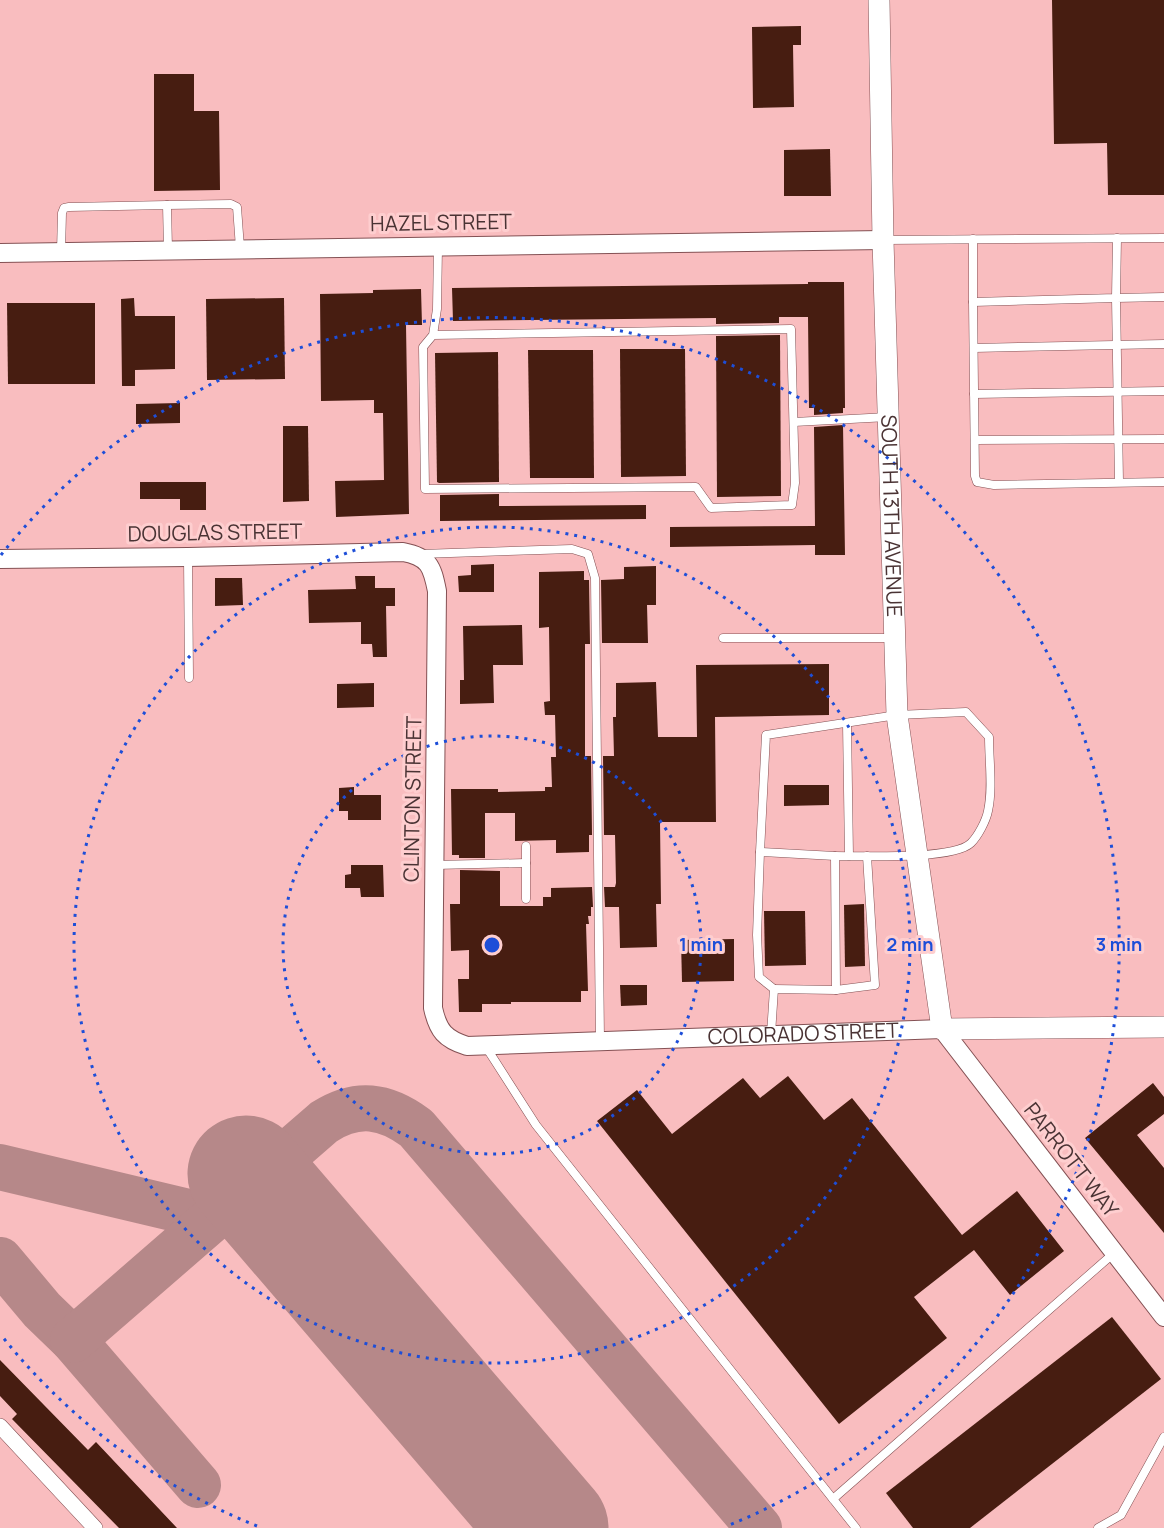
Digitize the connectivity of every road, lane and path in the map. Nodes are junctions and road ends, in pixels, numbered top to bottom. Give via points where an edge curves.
1 (879, 0) edge
2 (167, 205) junction
3 (1117, 238) junction
4 (1164, 238) edge
5 (973, 239) junction
6 (883, 240) junction
7 (438, 246) junction
8 (240, 248) junction
9 (168, 249) junction
10 (61, 251) junction
11 (0, 253) edge
12 (1116, 297) junction
13 (1164, 297) edge
14 (973, 302) junction
15 (433, 335) junction
16 (1164, 344) edge
17 (1117, 345) junction
18 (974, 348) junction
19 (1164, 391) edge
20 (1118, 392) junction
21 (974, 394) junction
22 (889, 416) junction
23 (794, 422) junction
24 (1164, 439) edge
25 (975, 440) junction
26 (1118, 440) junction
27 (1119, 482) junction
28 (1164, 482) edge
29 (188, 557) junction
30 (422, 558) junction
31 (0, 559) edge
32 (723, 638) dead end
33 (895, 638) junction
34 (189, 678) dead end
35 (897, 715) junction
36 (846, 723) junction
37 (526, 846) dead end
38 (759, 852) junction
39 (917, 855) junction
40 (834, 856) junction
41 (849, 856) junction
42 (867, 856) junction
43 (525, 863) junction
44 (435, 865) junction
45 (526, 899) dead end
46 (774, 989) junction
47 (836, 990) junction
48 (1164, 1027) edge
49 (942, 1029) junction
50 (445, 1035) joint
51 (771, 1035) junction
52 (600, 1041) junction
53 (485, 1046) junction
54 (1114, 1253) junction
55 (1164, 1317) edge
56 (0, 1426) edge
57 (1164, 1437) edge
58 (833, 1499) junction
59 (95, 1528) edge
60 (856, 1528) edge
61 (1098, 1528) edge

1 - 6 main road, SOUTH 13TH AVENUE
2 - 8 lane via 237,207
2 - 9 lane
2 - 10 lane via 64,208
3 - 4 lane
3 - 5 lane
3 - 12 lane
5 - 6 lane
5 - 14 lane
6 - 7 street, HAZEL STREET
6 - 22 main road, SOUTH 13TH AVENUE
7 - 8 street, HAZEL STREET
7 - 15 lane
8 - 9 street, HAZEL STREET
9 - 10 street, HAZEL STREET
10 - 11 street, HAZEL STREET
12 - 13 lane
12 - 14 lane
12 - 17 lane
14 - 18 lane
15 - 23 lane via 791,329
15 - 23 lane via 423,347 425,489 696,487 711,508 792,505
16 - 17 lane
17 - 18 lane
17 - 20 lane
18 - 21 lane
19 - 20 lane
20 - 21 lane
20 - 26 lane
21 - 25 lane
22 - 23 lane
22 - 33 main road, SOUTH 13TH AVENUE
24 - 26 lane
25 - 26 lane
25 - 27 lane via 977,482
26 - 27 lane
27 - 28 lane
29 - 30 street, DOUGLAS STREET via 403,552
29 - 31 street, DOUGLAS STREET
29 - 34 lane
30 - 44 street, CLINTON STREET via 437,591
30 - 52 lane via 572,549 588,554 595,578
32 - 33 lane
33 - 35 main road, SOUTH 13TH AVENUE
35 - 36 lane
35 - 39 main road, SOUTH 13TH AVENUE
35 - 39 lane via 966,712 989,737 986,819 970,844 948,852
36 - 38 lane via 766,735
36 - 41 lane
37 - 43 lane
38 - 40 lane
38 - 46 lane via 759,977
39 - 42 lane
39 - 49 main road, SOUTH 13TH AVENUE
40 - 41 lane
40 - 47 lane
41 - 42 lane
42 - 47 lane via 875,985
43 - 44 lane
43 - 45 lane
44 - 50 street, CLINTON STREET via 433,1008 436,1024
46 - 47 lane
46 - 51 lane
48 - 49 main road, COLORADO STREET
49 - 51 street, COLORADO STREET
49 - 54 street, PARROTT WAY
50 - 53 street, COLORADO STREET via 466,1046
51 - 52 street, COLORADO STREET
52 - 53 street, COLORADO STREET
53 - 58 lane via 536,1125
54 - 55 street, PARROTT WAY
54 - 58 lane
56 - 59 street
57 - 61 lane via 1121,1515
58 - 60 lane

